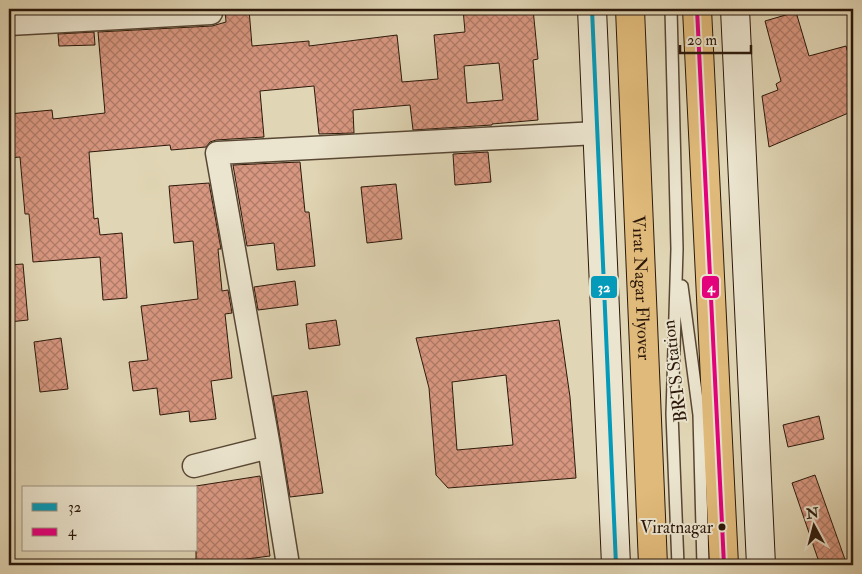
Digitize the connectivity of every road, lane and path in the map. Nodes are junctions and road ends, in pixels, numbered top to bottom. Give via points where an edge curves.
1 (592, 9) edge
2 (630, 9) edge
3 (671, 9) edge
4 (697, 9) edge
5 (735, 9) edge
6 (212, 13) dead end
7 (9, 24) edge
8 (597, 133) junction
9 (677, 250) junction
10 (269, 447) junction
11 (194, 466) dead end
12 (288, 565) edge
13 (616, 565) edge
14 (653, 565) edge
15 (678, 565) edge
16 (704, 565) edge
17 (724, 565) edge
18 (761, 565) edge

1 - 8 street
2 - 14 main road, Virat Nagar Flyover
3 - 9 lane
4 - 17 main road
5 - 18 street
6 - 7 street
8 - 10 street via 217,153
8 - 13 street
9 - 15 lane, BRTS Station via 672,414
9 - 16 lane, BRTS Station via 699,415
10 - 11 street
10 - 12 street

